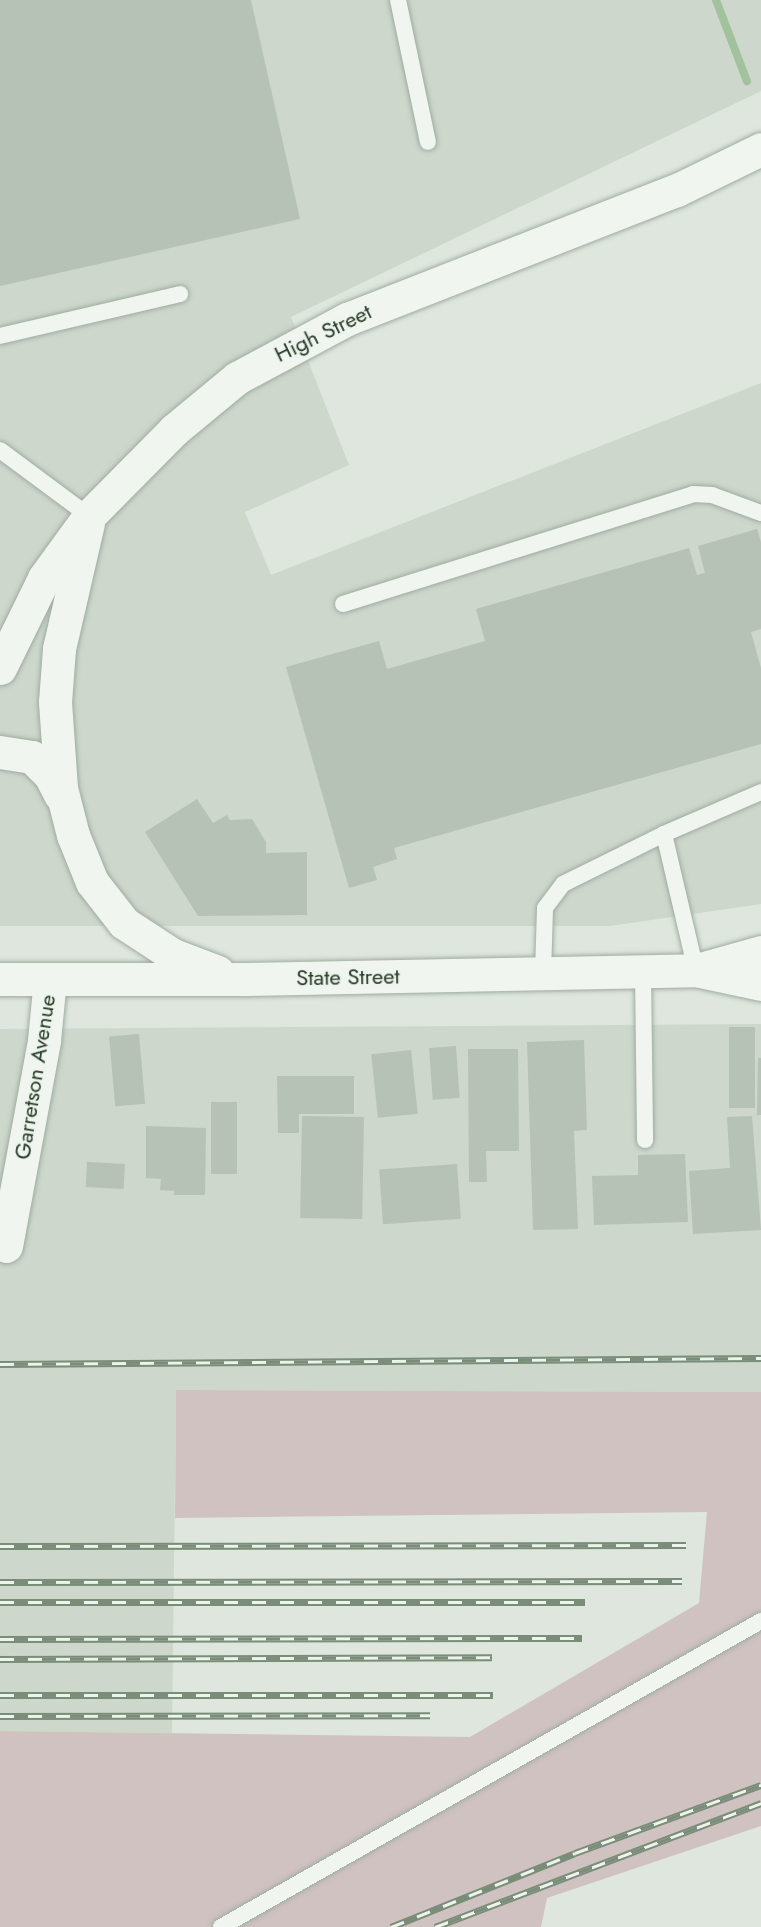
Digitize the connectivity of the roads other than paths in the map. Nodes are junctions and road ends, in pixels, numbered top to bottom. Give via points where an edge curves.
1 (398, 0) edge
2 (428, 142) dead end
3 (761, 149) edge
4 (180, 294) dead end
5 (0, 336) edge
6 (0, 450) edge
7 (761, 513) edge
8 (89, 516) junction
9 (343, 604) dead end
10 (0, 668) edge
11 (0, 752) edge
12 (761, 792) edge
13 (66, 810) junction
14 (664, 834) junction
15 (761, 952) edge
16 (696, 970) junction
17 (643, 971) junction
18 (543, 973) junction
19 (0, 979) edge
20 (50, 979) junction
21 (246, 979) junction
22 (761, 984) edge
23 (645, 1140) dead end
24 (6, 1246) dead end
25 (761, 1621) edge
26 (221, 1927) edge

1 - 2 lane
3 - 8 street, High Street via 676,190 347,319 279,353 237,378 193,413
4 - 5 lane
6 - 8 lane
7 - 9 lane via 712,495 693,494
8 - 10 street, High Street via 44,578
8 - 13 street via 63,625 56,674 58,762
11 - 13 street via 20,752 41,764
12 - 14 lane
13 - 21 street via 92,882 124,923 173,955
14 - 16 lane
14 - 18 lane via 563,884 545,908
15 - 16 street, State Street
16 - 17 street, State Street
16 - 22 street, State Street
17 - 18 street, State Street
17 - 23 lane
18 - 21 street, State Street
19 - 20 street, State Street
20 - 21 street, State Street
20 - 24 street, Garretson Avenue via 44,1040
25 - 26 lane

